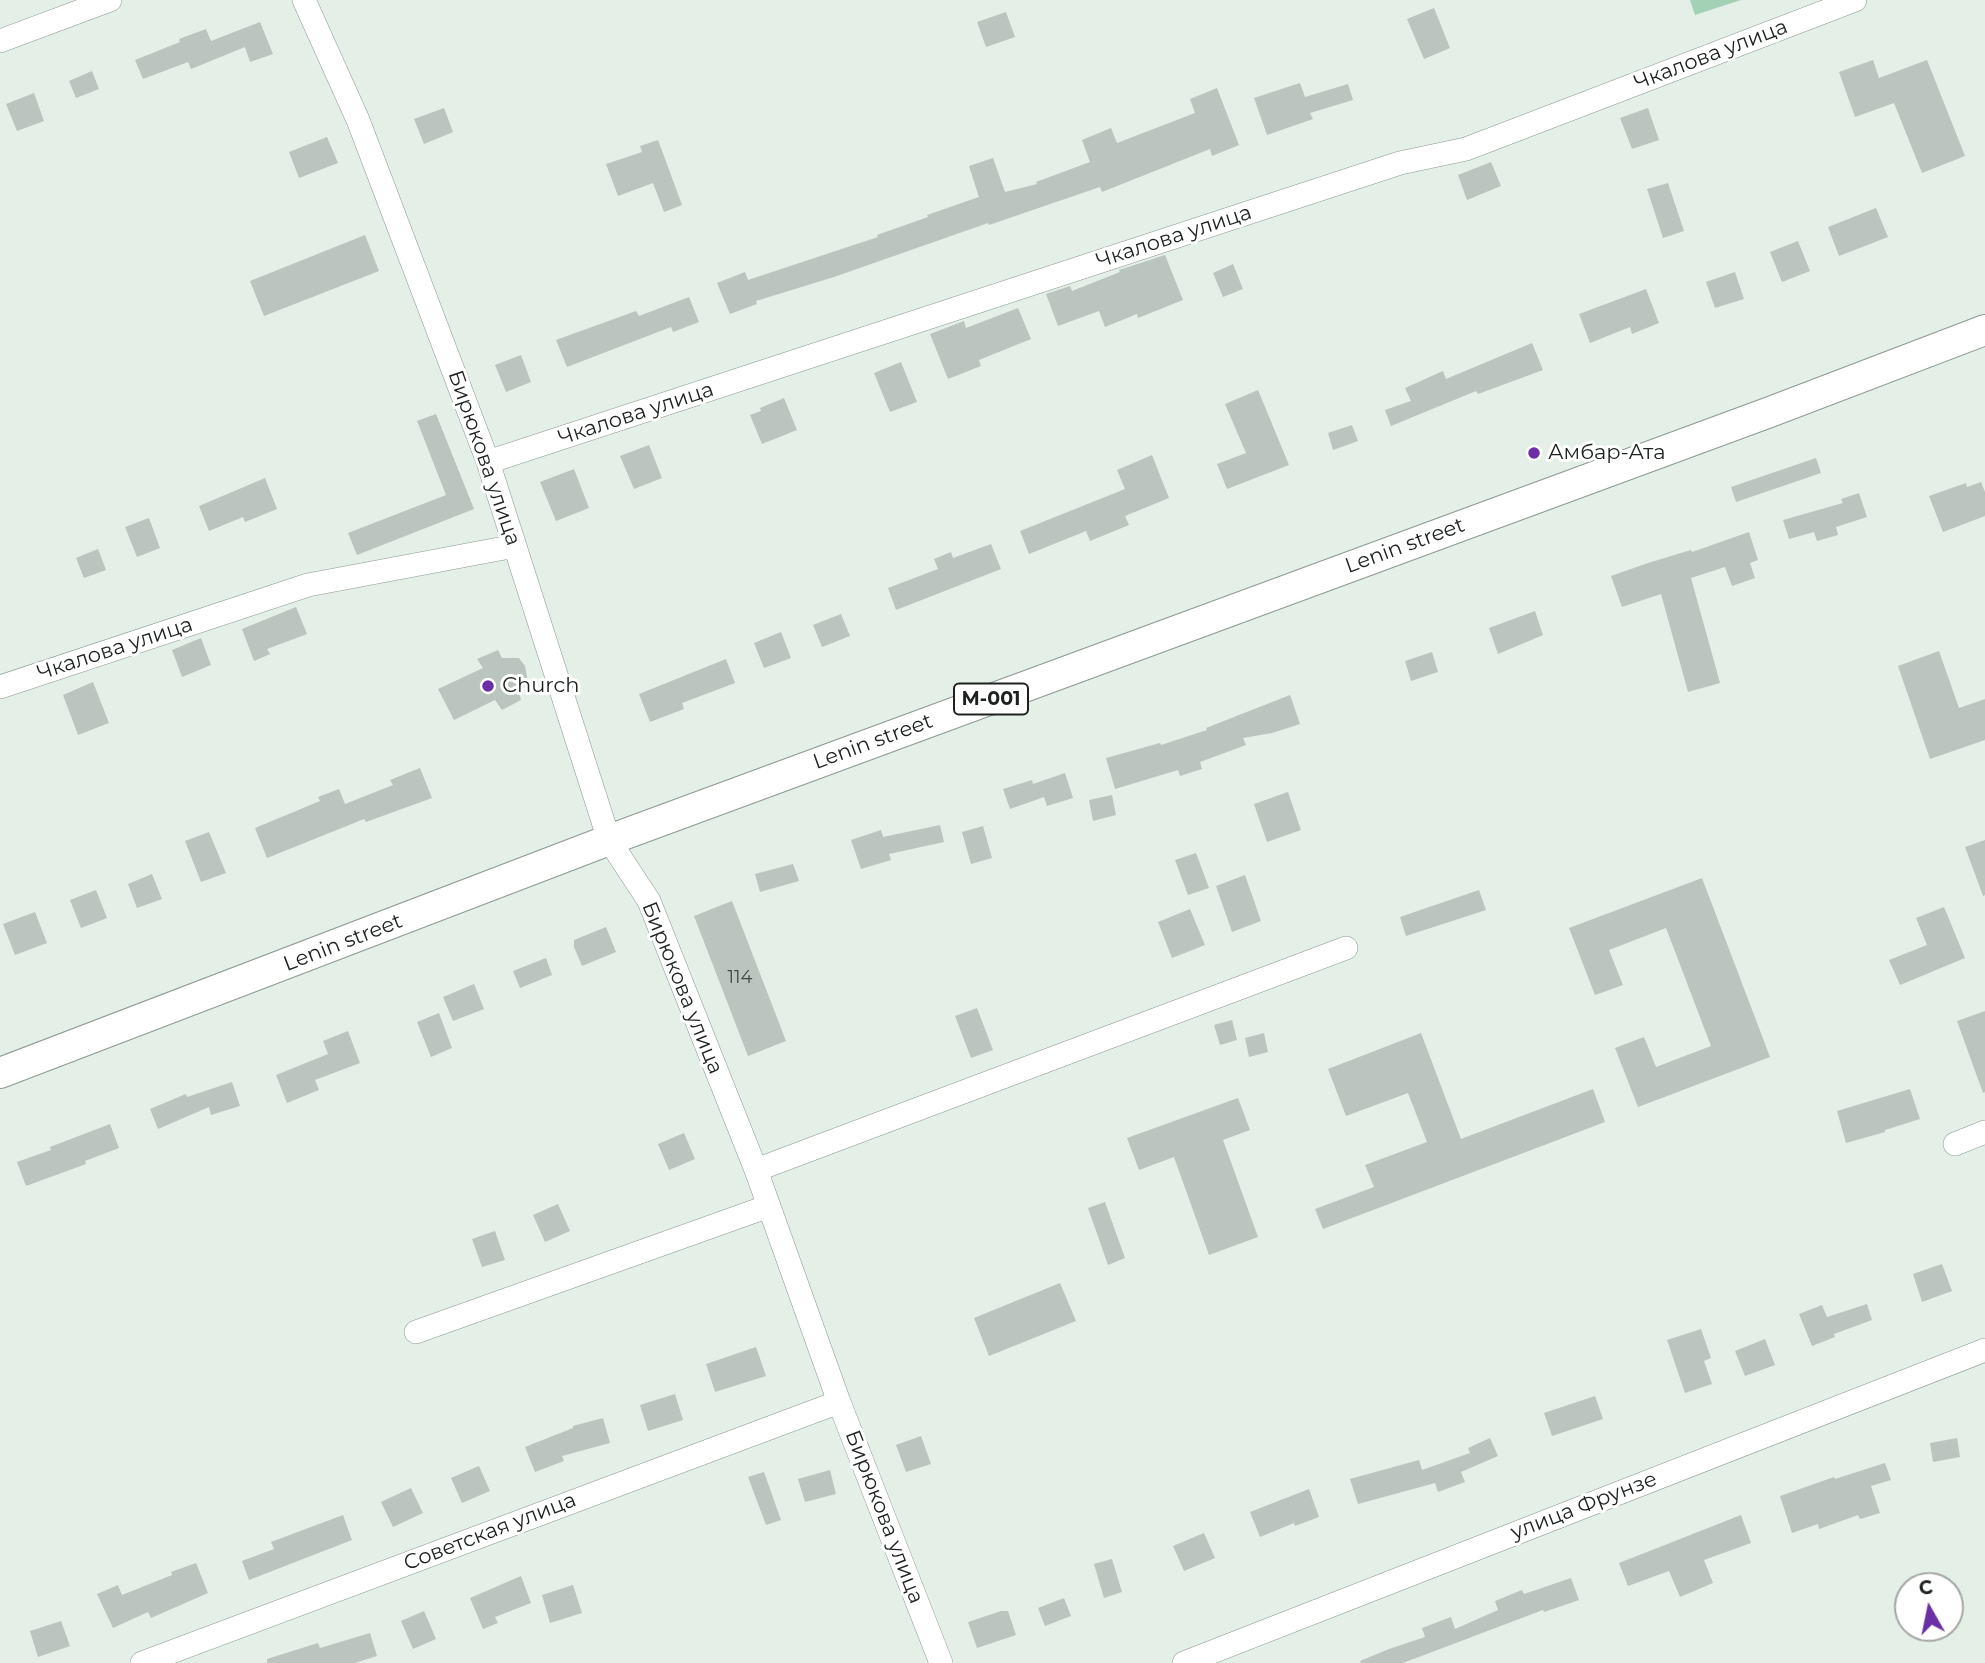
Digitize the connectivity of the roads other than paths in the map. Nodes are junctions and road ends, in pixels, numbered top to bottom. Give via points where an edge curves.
1 (110, 0) edge
2 (304, 0) edge
3 (1856, 0) edge
4 (0, 41) edge
5 (1985, 330) edge
6 (488, 462) junction
7 (515, 546) junction
8 (0, 687) edge
9 (609, 840) junction
10 (1346, 948) dead end
11 (0, 1073) edge
12 (1985, 1132) edge
13 (1955, 1144) dead end
14 (756, 1170) junction
15 (769, 1206) junction
16 (416, 1332) dead end
17 (1985, 1350) edge
18 (839, 1402) junction
19 (142, 1663) edge
20 (942, 1663) edge
21 (1184, 1663) edge

1 - 4 street
2 - 6 street, Бирюкова улица via 358,120
3 - 6 street, Чкалова улица via 1466,149 1400,163
5 - 9 main road, Lenin street / М-001
6 - 7 street, Бирюкова улица
7 - 8 street, Чкалова улица via 308,585
7 - 9 street, Бирюкова улица
9 - 11 main road, Lenin street / М-001
9 - 14 street, Бирюкова улица via 649,901
10 - 14 street
12 - 13 street
14 - 15 street, Бирюкова улица
15 - 16 street
15 - 18 street, Бирюкова улица
17 - 21 street, улица Фрунзе
18 - 19 street, Советская улица
18 - 20 street, Бирюкова улица

